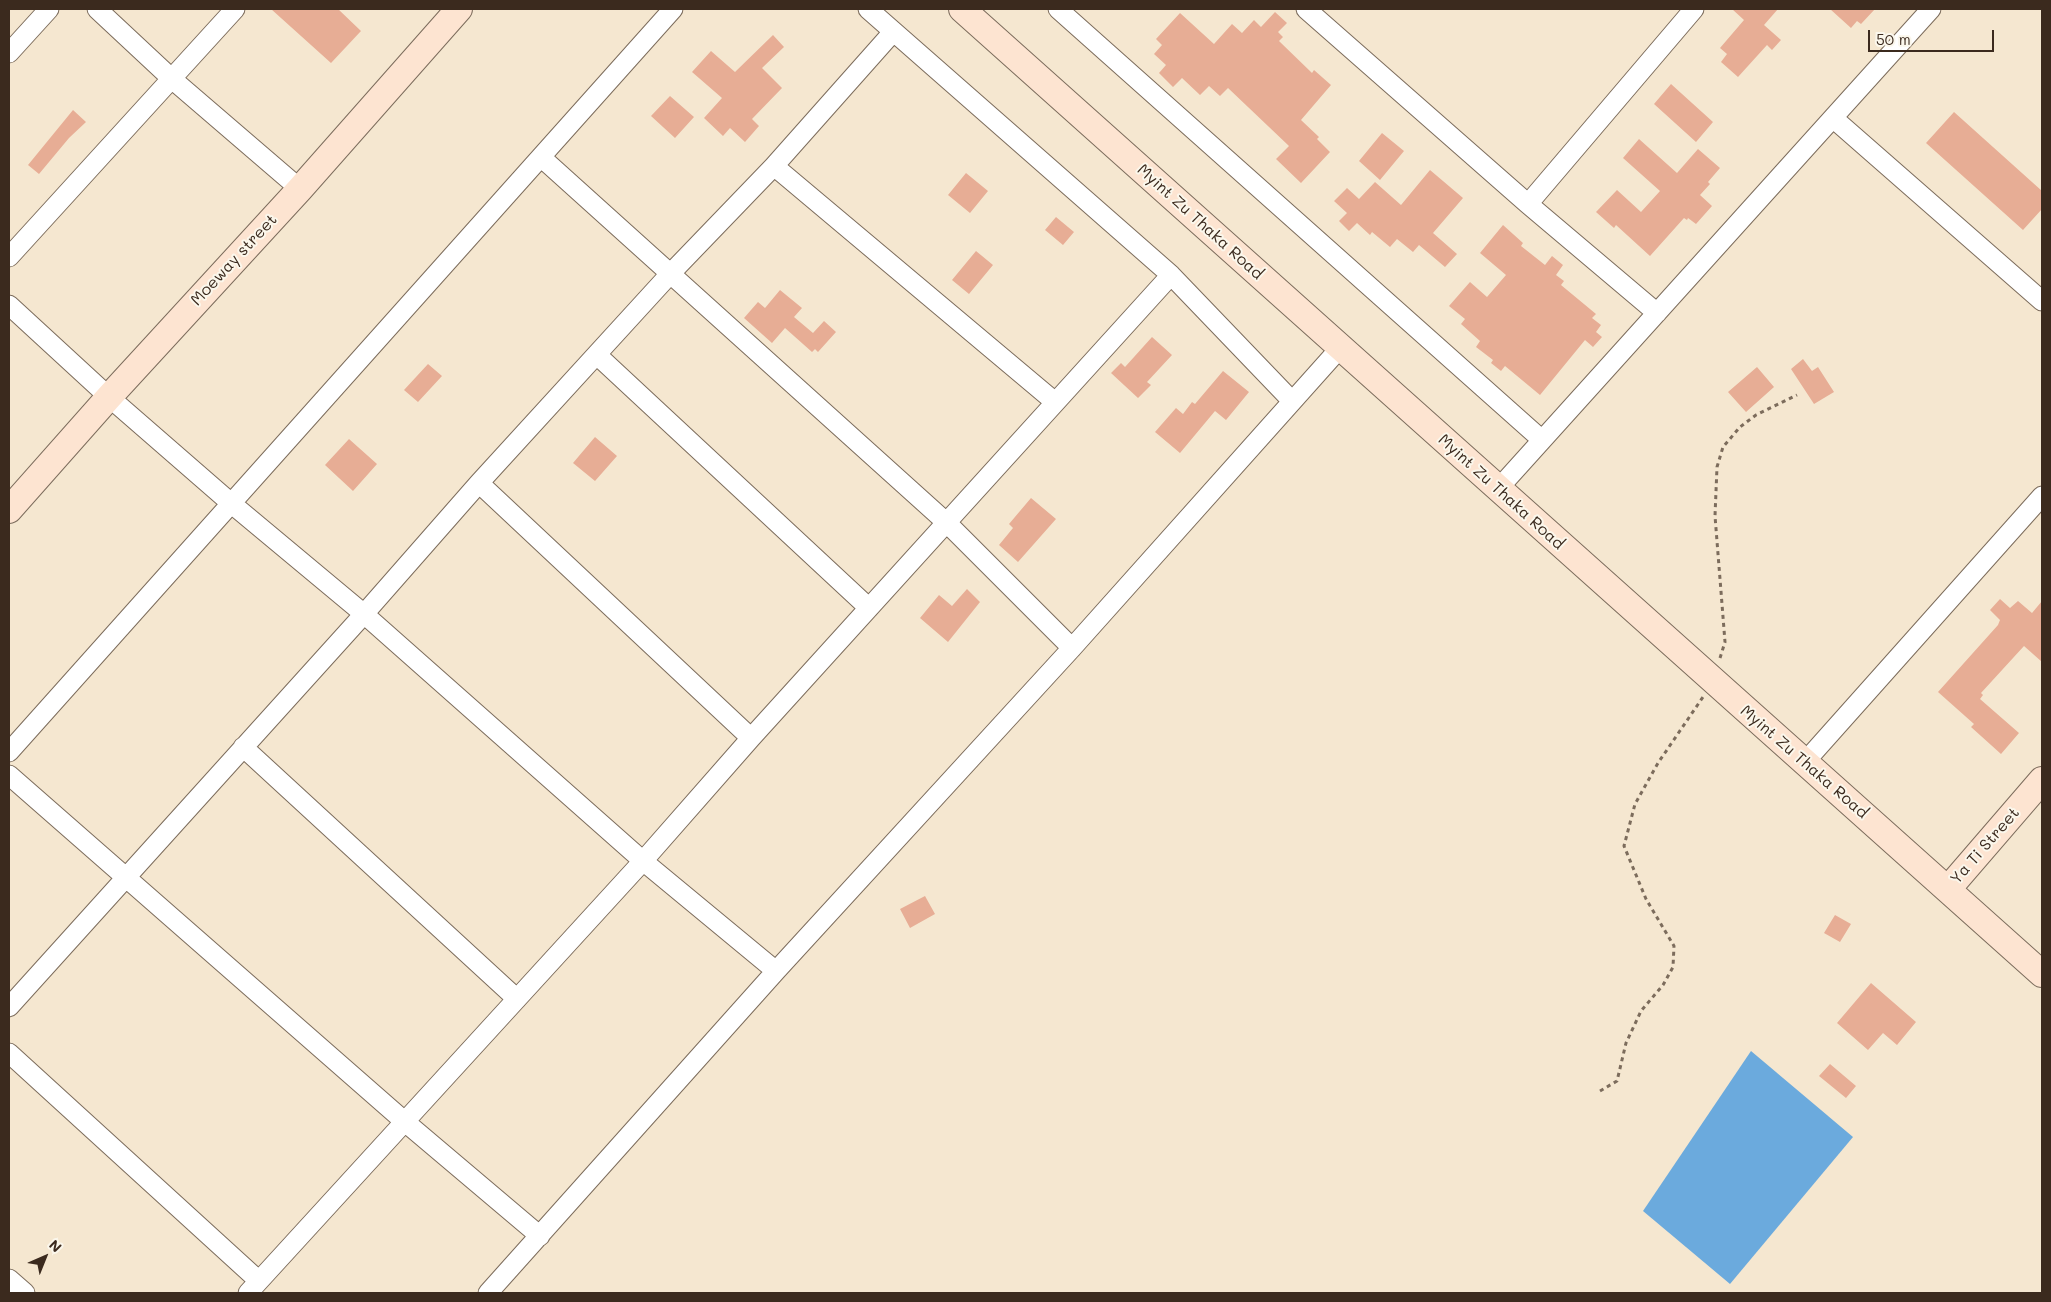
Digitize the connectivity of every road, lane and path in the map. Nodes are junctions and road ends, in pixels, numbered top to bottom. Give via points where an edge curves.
1 (49, 9) edge
2 (97, 9) edge
3 (235, 9) edge
4 (459, 9) edge
5 (673, 9) edge
6 (868, 9) edge
7 (962, 9) edge
8 (1058, 9) edge
9 (1306, 9) edge
10 (1694, 9) edge
11 (1931, 9) edge
12 (893, 32) junction
13 (9, 53) edge
14 (172, 79) junction
15 (1833, 118) junction
16 (542, 158) junction
17 (774, 166) junction
18 (300, 189) junction
19 (1528, 204) junction
20 (9, 257) edge
21 (670, 274) junction
22 (1170, 276) junction
23 (2042, 301) edge
24 (9, 305) edge
25 (1656, 313) junction
26 (1340, 348) junction
27 (597, 355) junction
28 (1797, 395) dead end
29 (109, 396) junction
30 (1292, 401) junction
31 (1055, 402) junction
32 (1542, 440) junction
33 (479, 483) junction
34 (1498, 489) junction
35 (2042, 496) edge
36 (232, 504) junction
37 (9, 510) edge
38 (947, 523) junction
39 (869, 608) junction
40 (364, 614) junction
41 (1072, 648) junction
42 (1713, 682) junction
43 (751, 738) junction
44 (243, 747) junction
45 (9, 752) edge
46 (1804, 763) junction
47 (9, 775) edge
48 (2042, 780) edge
49 (643, 861) junction
50 (126, 878) junction
51 (1948, 889) junction
52 (776, 971) junction
53 (2042, 974) edge
54 (517, 999) junction
55 (9, 1007) edge
56 (9, 1053) edge
57 (1600, 1091) dead end
58 (404, 1121) junction
59 (540, 1236) junction
60 (9, 1279) edge
61 (254, 1287) edge
62 (25, 1293) edge
63 (488, 1293) edge

1 - 13 street
2 - 14 street
3 - 14 street
4 - 18 street, Moeway street
5 - 16 street
6 - 12 street
7 - 26 street, Myint Zu Thaka Road
8 - 32 street
9 - 19 street
10 - 19 street
11 - 15 street
12 - 17 street
12 - 22 street
14 - 18 street
14 - 20 street
15 - 23 street
15 - 25 street
16 - 21 street
16 - 36 street
17 - 21 street
17 - 31 street
18 - 29 street, Moeway street
19 - 25 street
21 - 27 street
21 - 38 street
22 - 30 street
22 - 31 street
24 - 29 street
25 - 32 street
26 - 30 street
26 - 34 street, Myint Zu Thaka Road
27 - 33 street
27 - 39 street
28 - 42 path via 1756,415 1740,427 1723,447 1717,467 1715,516 1724,642
29 - 36 street
29 - 37 street, Moeway street
30 - 41 street
31 - 38 street
32 - 34 street
33 - 40 street
33 - 43 street
34 - 42 street, Myint Zu Thaka Road
35 - 46 street
36 - 40 street
36 - 45 street
38 - 39 street
38 - 41 street
39 - 43 street
40 - 44 street
40 - 49 street
41 - 52 street
42 - 46 street, Myint Zu Thaka Road
42 - 57 path via 1658,763 1635,804 1624,846 1646,899 1674,946 1673,967 1641,1011 1626,1043 1617,1081
43 - 49 street
44 - 50 street
44 - 54 street
46 - 51 street, Myint Zu Thaka Road
47 - 50 street
48 - 51 street, Ya Ti Street
49 - 52 street
49 - 54 street
50 - 55 street
50 - 58 street
51 - 53 street, Myint Zu Thaka Road
52 - 59 street
54 - 58 street
56 - 61 street
58 - 59 street
58 - 61 street
59 - 63 street
60 - 62 street

